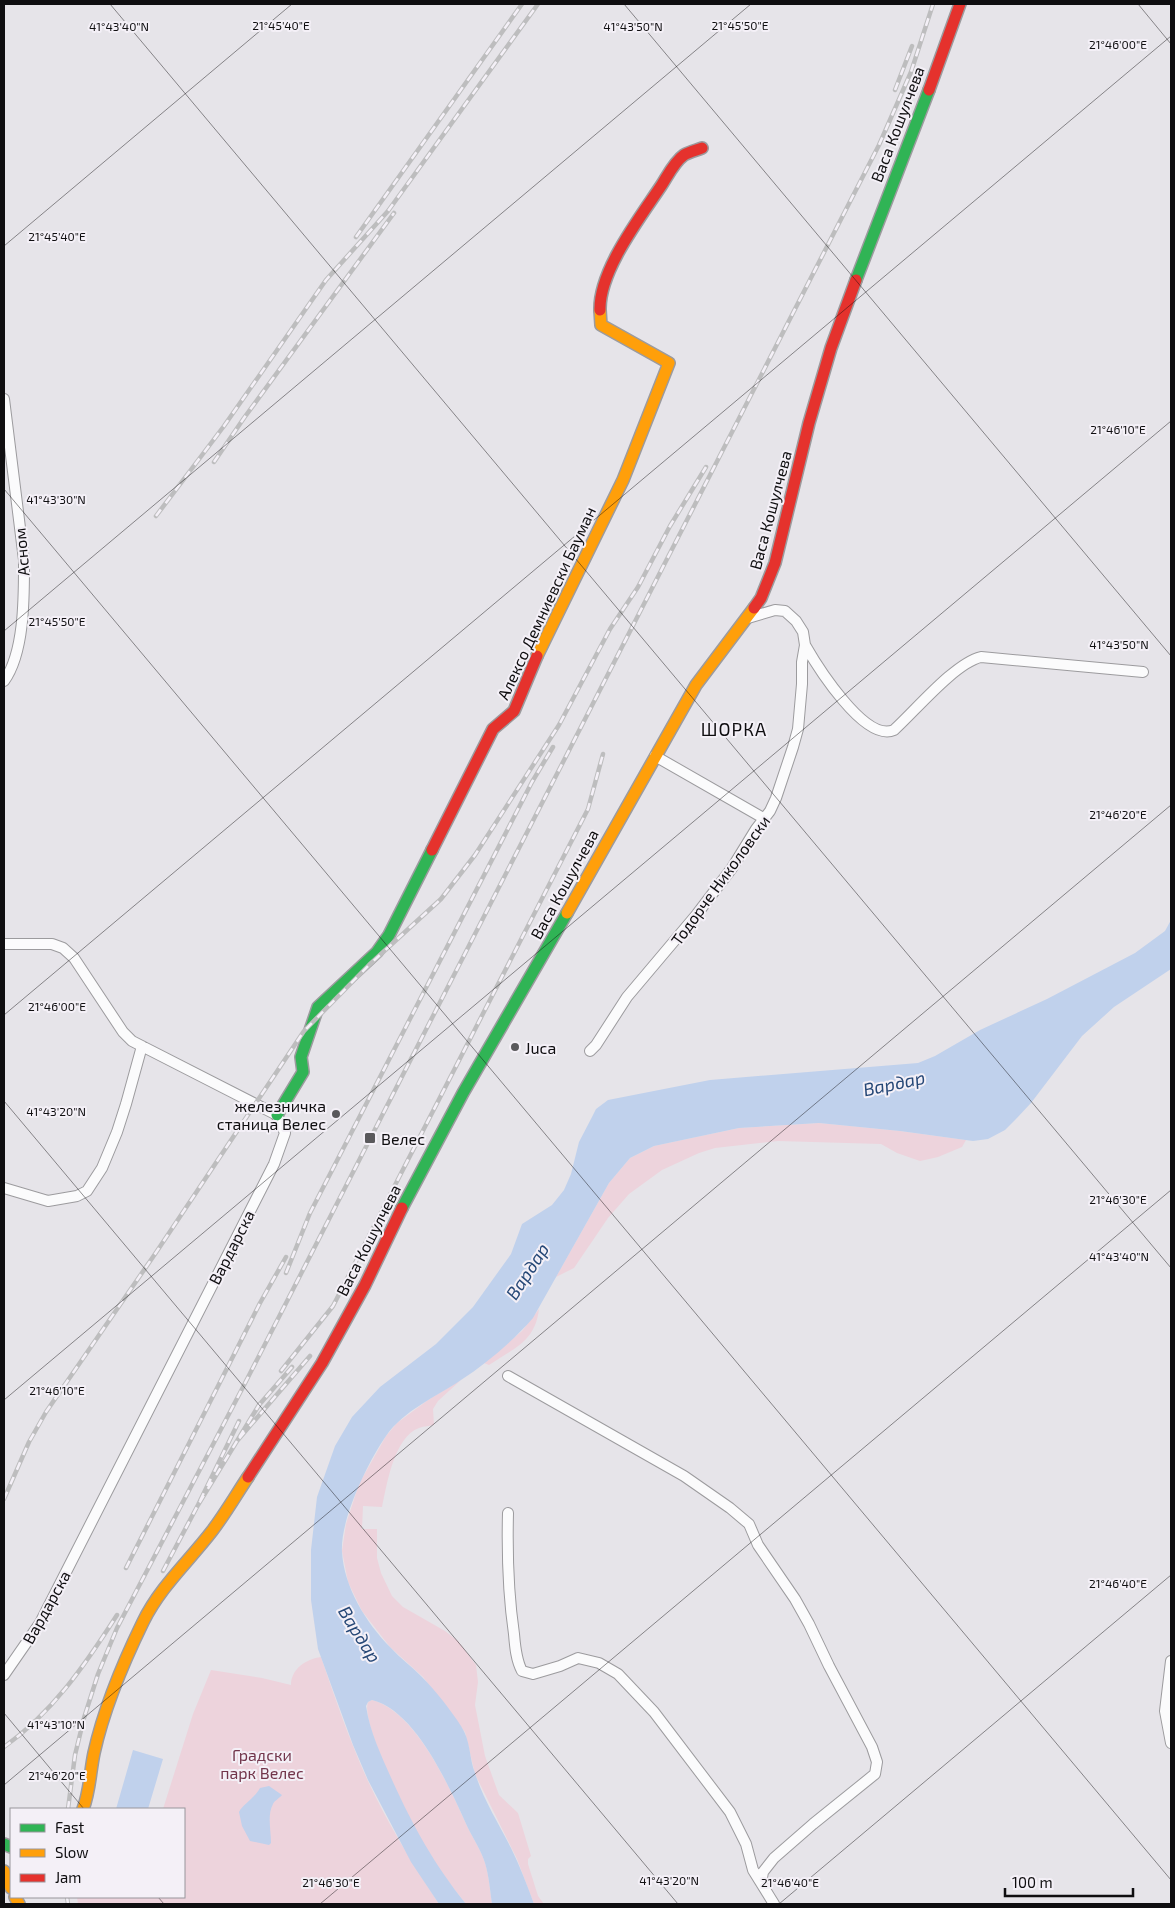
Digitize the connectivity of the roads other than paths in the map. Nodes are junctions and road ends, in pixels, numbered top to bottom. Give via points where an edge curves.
1 (960, 4) edge
2 (702, 148) dead end
3 (4, 399) edge
4 (748, 618) junction
5 (805, 645) junction
6 (1143, 672) dead end
7 (6, 678) edge
8 (655, 756) junction
9 (765, 819) junction
10 (4, 944) edge
11 (142, 1046) junction
12 (590, 1051) dead end
13 (277, 1115) junction
14 (4, 1188) edge
15 (508, 1376) dead end
16 (508, 1513) dead end
17 (1171, 1661) edge
18 (4, 1675) edge
19 (1171, 1743) edge
20 (83, 1808) edge
21 (761, 1883) junction
22 (774, 1904) edge

1 - 4 main road, Васа Кошулчева via 832,348 809,423 775,563 761,598
2 - 13 main road, Алексо Демниевски Бауман via 684,155 674,168 629,234 600,297 601,324 669,364 623,480 545,637 514,711 493,729 389,935 377,952 318,1007 301,1057 303,1072
3 - 7 street, Асном via 24,560 20,635
4 - 5 street, Тодорче Николовски via 775,610 785,611 803,632
4 - 8 main road, Васа Кошулчева via 696,685
5 - 6 street via 821,673 848,706 883,732 894,730 947,679 975,658
5 - 9 street, Тодорче Николовски via 796,738 776,798
8 - 9 street
8 - 20 main road, Васа Кошулчева via 463,1093 322,1363 217,1524 166,1586 144,1620 121,1671 98,1737
9 - 12 street, Тодорче Николовски via 732,868 627,997
10 - 11 street via 52,944 62,948 74,958 123,1032
11 - 13 street
11 - 14 street via 117,1132 102,1168 87,1191 48,1201
13 - 18 street, Вардарска via 284,1133 274,1164 40,1623
15 - 21 street via 684,1476 749,1524 758,1545 809,1624 872,1747 877,1762 875,1774 774,1858 763,1872
16 - 21 street via 510,1609 522,1671 533,1674 578,1658 599,1662 618,1674 654,1712 730,1812
17 - 19 street via 1165,1711
21 - 22 street

